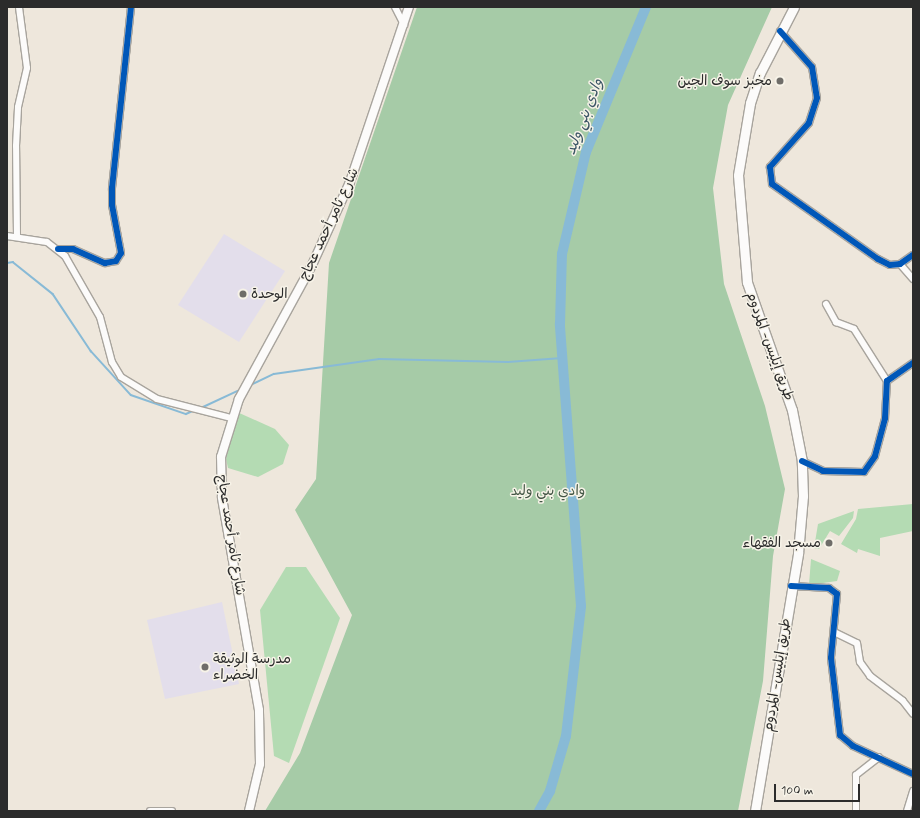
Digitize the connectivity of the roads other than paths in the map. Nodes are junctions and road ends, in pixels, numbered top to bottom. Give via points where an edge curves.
1 (19, 7) edge
2 (131, 7) edge
3 (395, 7) edge
4 (409, 7) edge
5 (794, 7) edge
6 (404, 25) junction
7 (780, 31) junction
8 (7, 236) edge
9 (17, 236) junction
10 (58, 249) junction
11 (913, 255) edge
12 (900, 264) junction
13 (913, 279) edge
14 (826, 304) dead end
15 (913, 363) edge
16 (887, 381) junction
17 (231, 418) junction
18 (802, 461) junction
19 (790, 586) junction
20 (834, 632) junction
21 (913, 714) edge
22 (878, 757) junction
23 (913, 774) edge
24 (913, 791) edge
25 (150, 811) edge
26 (172, 811) edge
27 (249, 811) edge
28 (755, 811) edge
29 (856, 811) edge
30 (907, 811) edge

1 - 9 street via 27,68 18,107
2 - 10 street via 112,188 112,205 121,254 116,261 105,263 73,249
3 - 6 street
4 - 6 main road, شارع ثامر أحمد عجاج
5 - 7 highway, طريق إيليس- المردوم
6 - 17 main road, شارع ثامر أحمد عجاج via 353,175 334,221
7 - 12 street via 812,67 817,98 809,123 770,167 769,179 795,202 878,259 890,265
7 - 18 highway, طريق إيليس- المردوم via 750,103 741,148 738,204 747,282 783,378
8 - 9 street
9 - 10 street via 47,242
10 - 17 street via 73,266 100,317 112,362 121,377 157,398
11 - 12 street
12 - 13 street
14 - 16 street via 836,322 854,329
15 - 16 street
16 - 18 street via 885,418 875,456 867,469 859,473 839,473
17 - 27 main road, شارع ثامر أحمد عجاج via 221,457 221,488 261,737 256,792
18 - 19 highway, طريق إيليس- المردوم via 801,525
19 - 20 street via 835,591 838,598
19 - 28 highway, طريق إيليس- المردوم
20 - 21 street via 857,643 860,662 870,676 904,701
20 - 22 street via 831,658 840,735 853,746
22 - 23 street
22 - 29 street via 856,775
24 - 30 street
25 - 26 street

